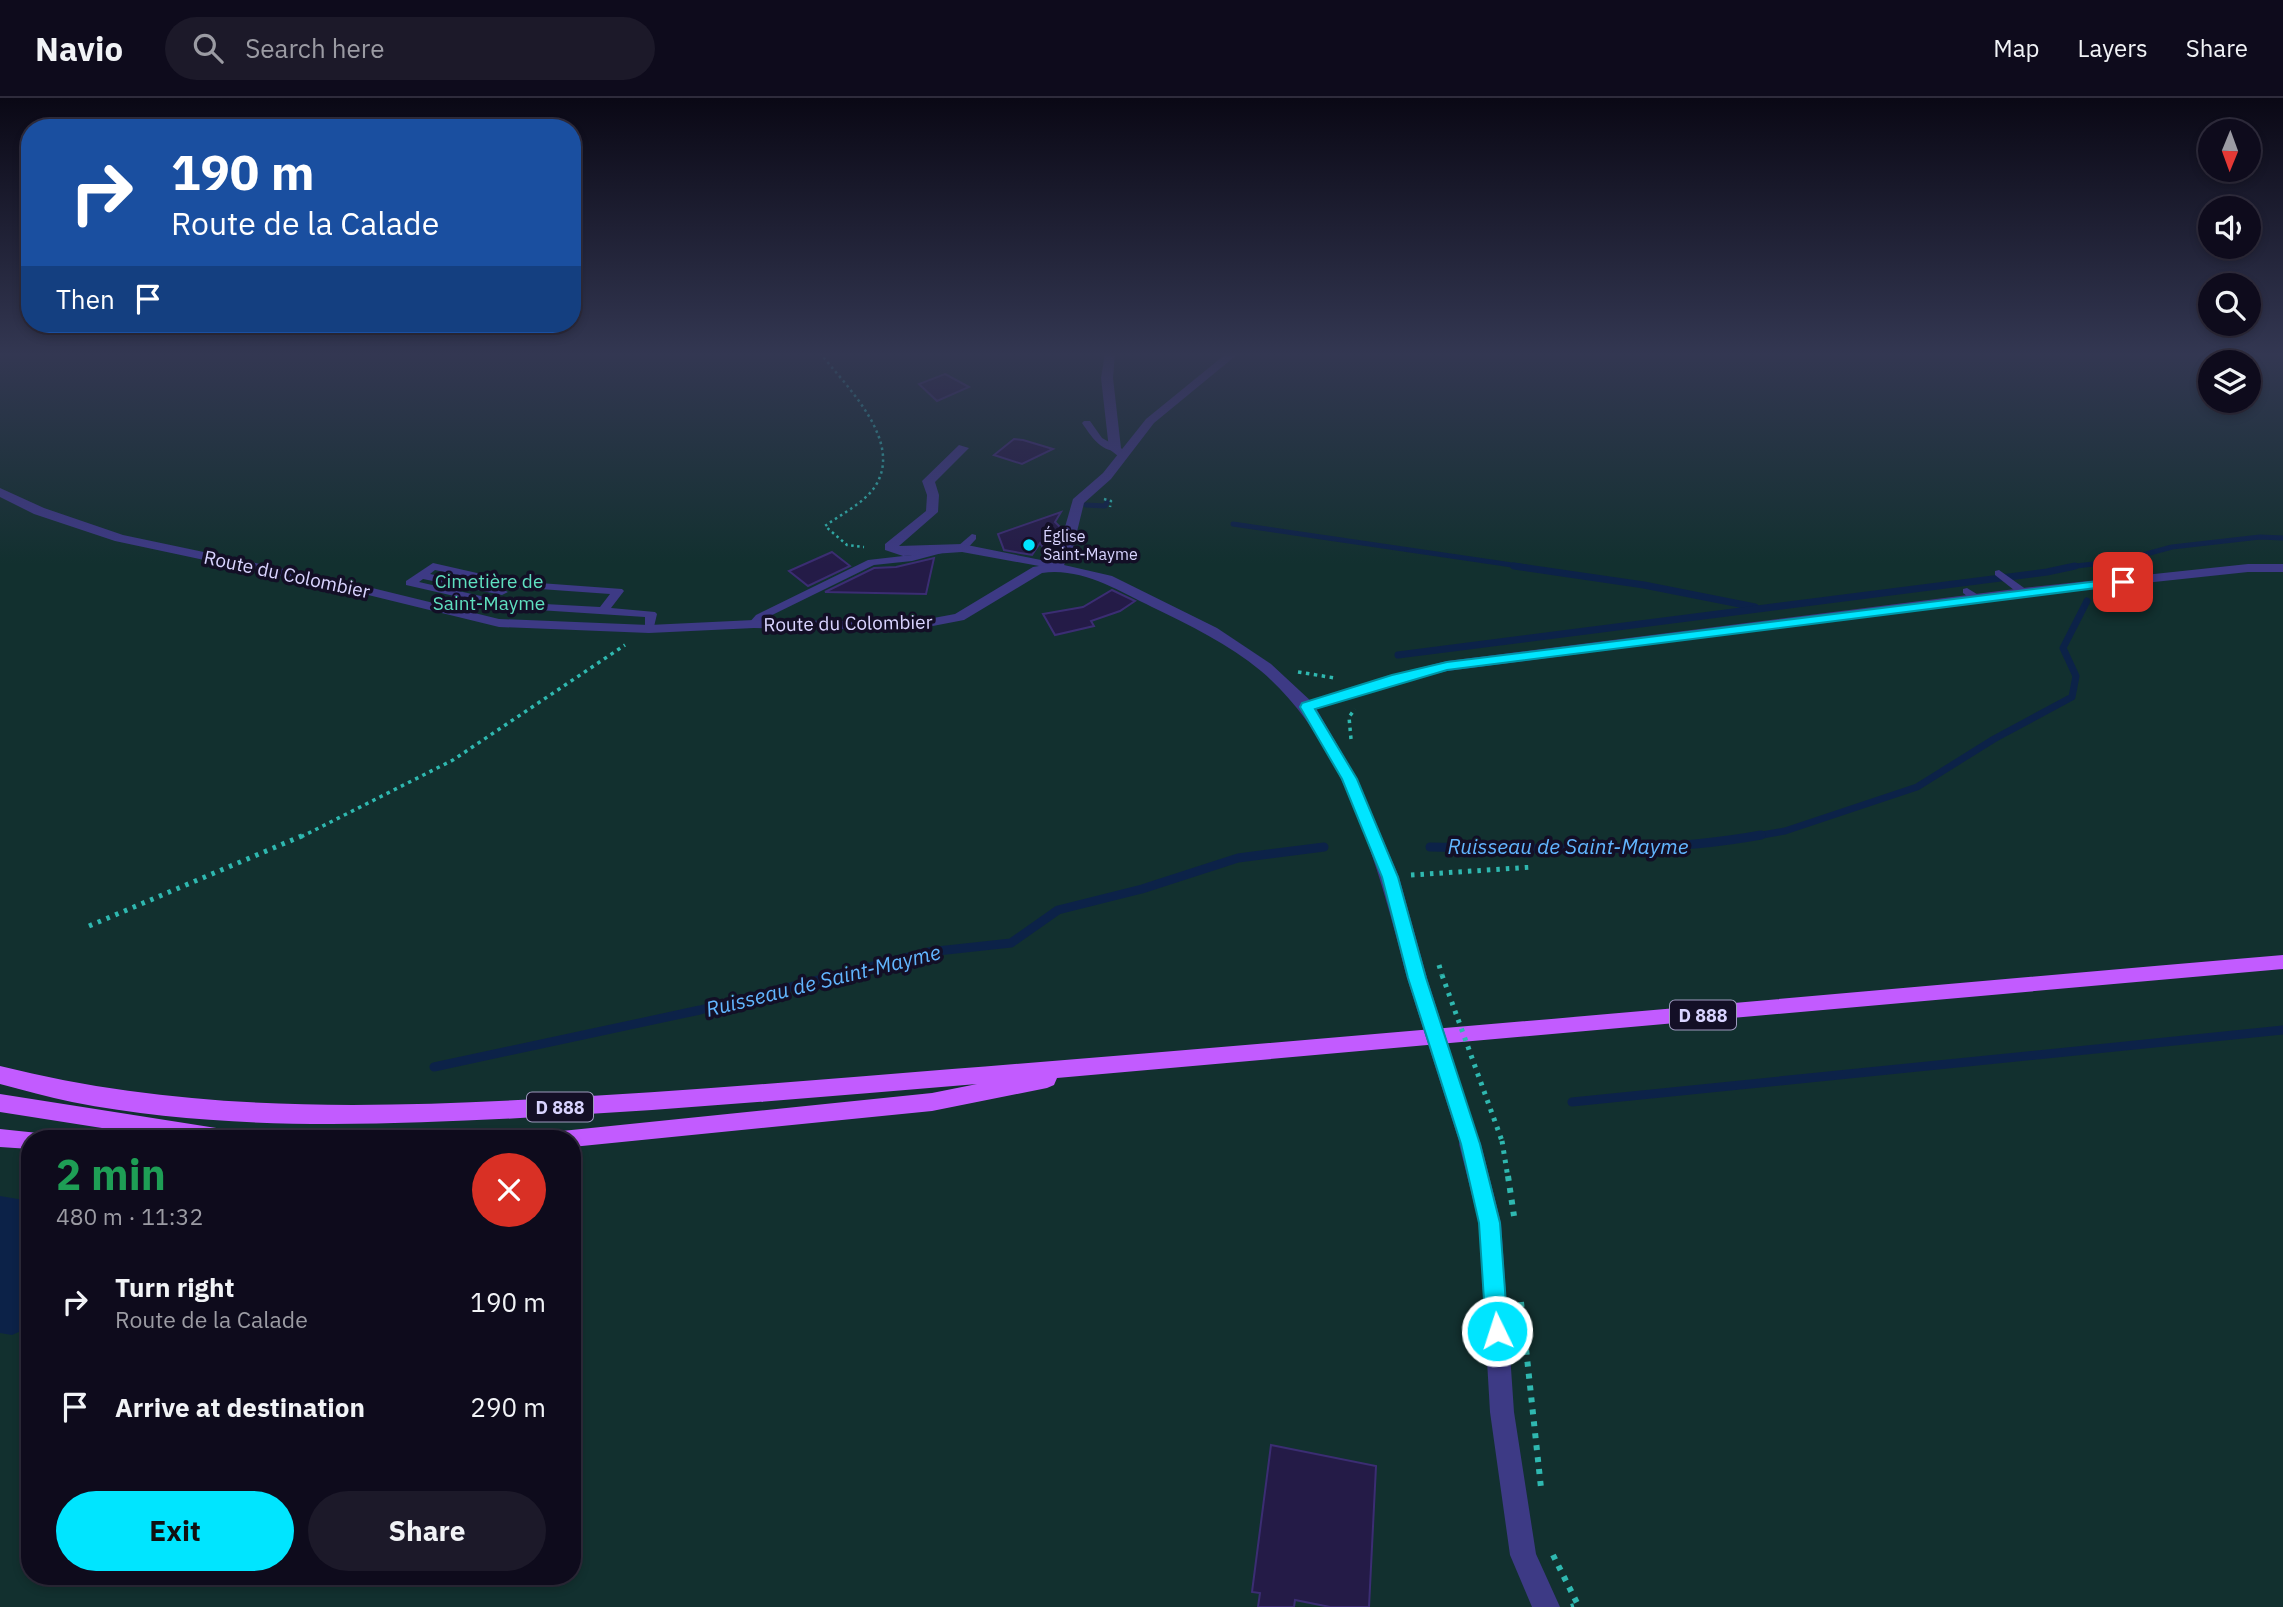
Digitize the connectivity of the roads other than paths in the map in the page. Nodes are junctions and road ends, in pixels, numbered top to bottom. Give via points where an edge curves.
1 (1087, 423) dead end
2 (1114, 423) edge
3 (1148, 423) edge
4 (963, 448) dead end
5 (1119, 452) junction
6 (0, 492) edge
7 (938, 551) junction
8 (1056, 567) junction
9 (2283, 568) edge
10 (1999, 573) dead end
11 (512, 584) junction
12 (2023, 592) junction
13 (496, 597) junction
14 (606, 607) junction
15 (754, 624) junction
16 (649, 629) junction
17 (1307, 707) junction
18 (2283, 962) edge
19 (1122, 1064) junction
20 (0, 1075) edge
21 (0, 1103) edge
22 (172, 1130) edge
23 (581, 1137) edge
24 (0, 1138) edge
25 (21, 1139) edge
26 (1546, 1607) edge

1 - 5 lane via 1100,440
2 - 5 street
3 - 5 street
4 - 7 street via 928,481 932,512 890,547 903,552
5 - 8 street via 1107,476 1078,502 1068,519 1066,548
6 - 16 street, Route du Colombier via 39,511 120,538 499,623
7 - 8 street via 967,542
7 - 15 lane via 872,562
8 - 15 street, Route du Colombier via 1038,570 976,609 935,623
8 - 17 street via 1107,579 1212,631 1266,667
9 - 12 street
10 - 12 lane
11 - 13 lane
11 - 13 lane via 433,566 410,583
11 - 14 lane via 618,591
12 - 17 street via 1971,595 1447,666
13 - 14 lane
14 - 16 lane via 651,614
15 - 16 street, Route du Colombier
17 - 26 street, bridge via 1349,779 1390,877 1470,1144 1490,1223 1502,1412 1523,1555
18 - 19 main road, D 888
19 - 20 main road, D 888 via 631,1103 335,1116 171,1107 72,1093
19 - 23 main road, D 888 via 932,1102
21 - 22 main road
24 - 25 main road

